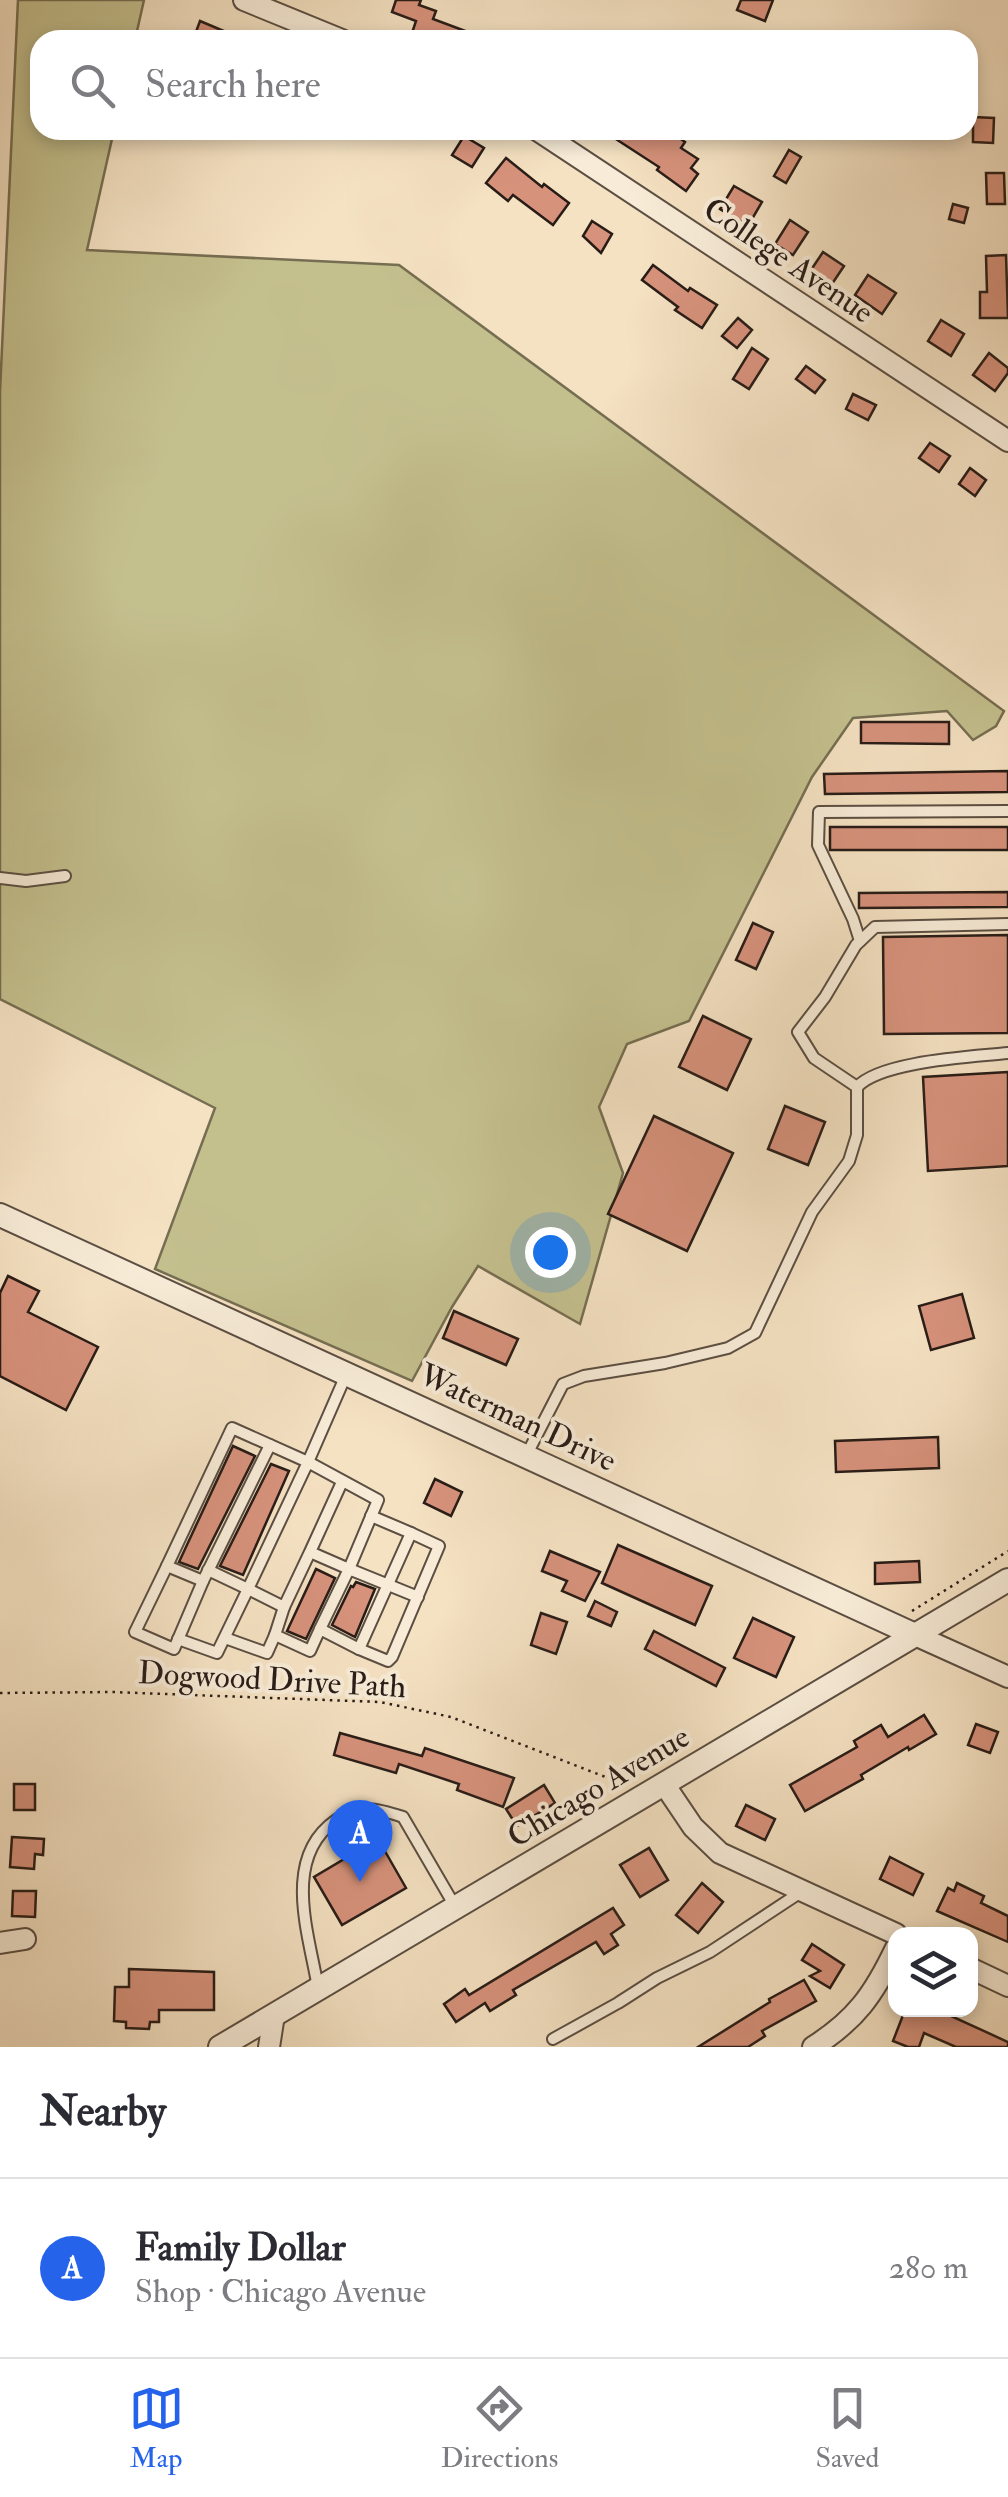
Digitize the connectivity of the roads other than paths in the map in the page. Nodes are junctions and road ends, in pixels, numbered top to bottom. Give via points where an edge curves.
1 (244, 0) edge
2 (318, 30) edge
3 (552, 140) edge
4 (1008, 441) edge
5 (1008, 811) edge
6 (65, 876) dead end
7 (0, 878) edge
8 (1008, 924) edge
9 (860, 941) junction
10 (1008, 1053) edge
11 (857, 1086) junction
12 (0, 1215) edge
13 (346, 1374) junction
14 (270, 1445) junction
15 (526, 1456) junction
16 (308, 1462) junction
17 (342, 1482) junction
18 (372, 1516) junction
19 (411, 1533) junction
20 (310, 1552) junction
21 (168, 1566) junction
22 (349, 1569) junction
23 (206, 1575) junction
24 (1008, 1580) edge
25 (388, 1585) junction
26 (248, 1590) junction
27 (418, 1597) junction
28 (284, 1607) junction
29 (320, 1629) junction
30 (275, 1635) junction
31 (914, 1635) junction
32 (225, 1638) junction
33 (178, 1639) junction
34 (359, 1650) junction
35 (1008, 1677) edge
36 (655, 1789) junction
37 (802, 1891) junction
38 (457, 1908) junction
39 (888, 1930) edge
40 (25, 1940) dead end
41 (0, 1943) edge
42 (888, 1964) edge
43 (978, 1972) edge
44 (1008, 1986) edge
45 (318, 1989) junction
46 (274, 2015) junction
47 (553, 2038) dead end
48 (220, 2047) edge
49 (269, 2047) edge
50 (813, 2047) edge

1 - 2 street
3 - 4 street, College Avenue
5 - 9 lane via 819,812 818,845
6 - 7 lane
8 - 9 lane via 875,927
9 - 11 lane via 798,1032 814,1058
10 - 11 lane via 909,1065
11 - 15 lane via 857,1135 848,1162 812,1212 754,1333 728,1348 562,1384
12 - 13 street, Waterman Drive
13 - 15 street, Waterman Drive
13 - 16 lane
14 - 16 lane
14 - 21 lane via 232,1428
14 - 23 lane
15 - 31 street, Waterman Drive
16 - 17 lane
16 - 26 lane
17 - 18 lane via 378,1500
17 - 20 lane
18 - 19 lane
18 - 22 lane
19 - 25 lane
19 - 27 lane via 439,1546
20 - 22 lane
20 - 28 lane
21 - 23 lane
21 - 33 lane via 136,1632 174,1650
22 - 25 lane
22 - 29 lane
23 - 26 lane
23 - 33 lane
24 - 31 street, Chicago Avenue
25 - 27 lane
25 - 34 lane
26 - 28 lane
26 - 32 lane
27 - 34 lane via 388,1662
28 - 30 lane
29 - 30 lane via 310,1651
29 - 34 lane
30 - 32 lane via 267,1653
31 - 35 street, Waterman Drive
31 - 36 street, Chicago Avenue
32 - 33 lane via 218,1653
36 - 37 street via 730,1859
36 - 38 street, Chicago Avenue
37 - 39 street
37 - 47 lane via 710,1952
38 - 45 street, Chicago Avenue
38 - 45 lane via 403,1816 374,1808 348,1812 320,1832 305,1863 302,1905
40 - 41 street
42 - 50 street via 862,2007
43 - 44 street
45 - 46 street, Chicago Avenue
46 - 48 street, Chicago Avenue
46 - 49 street

